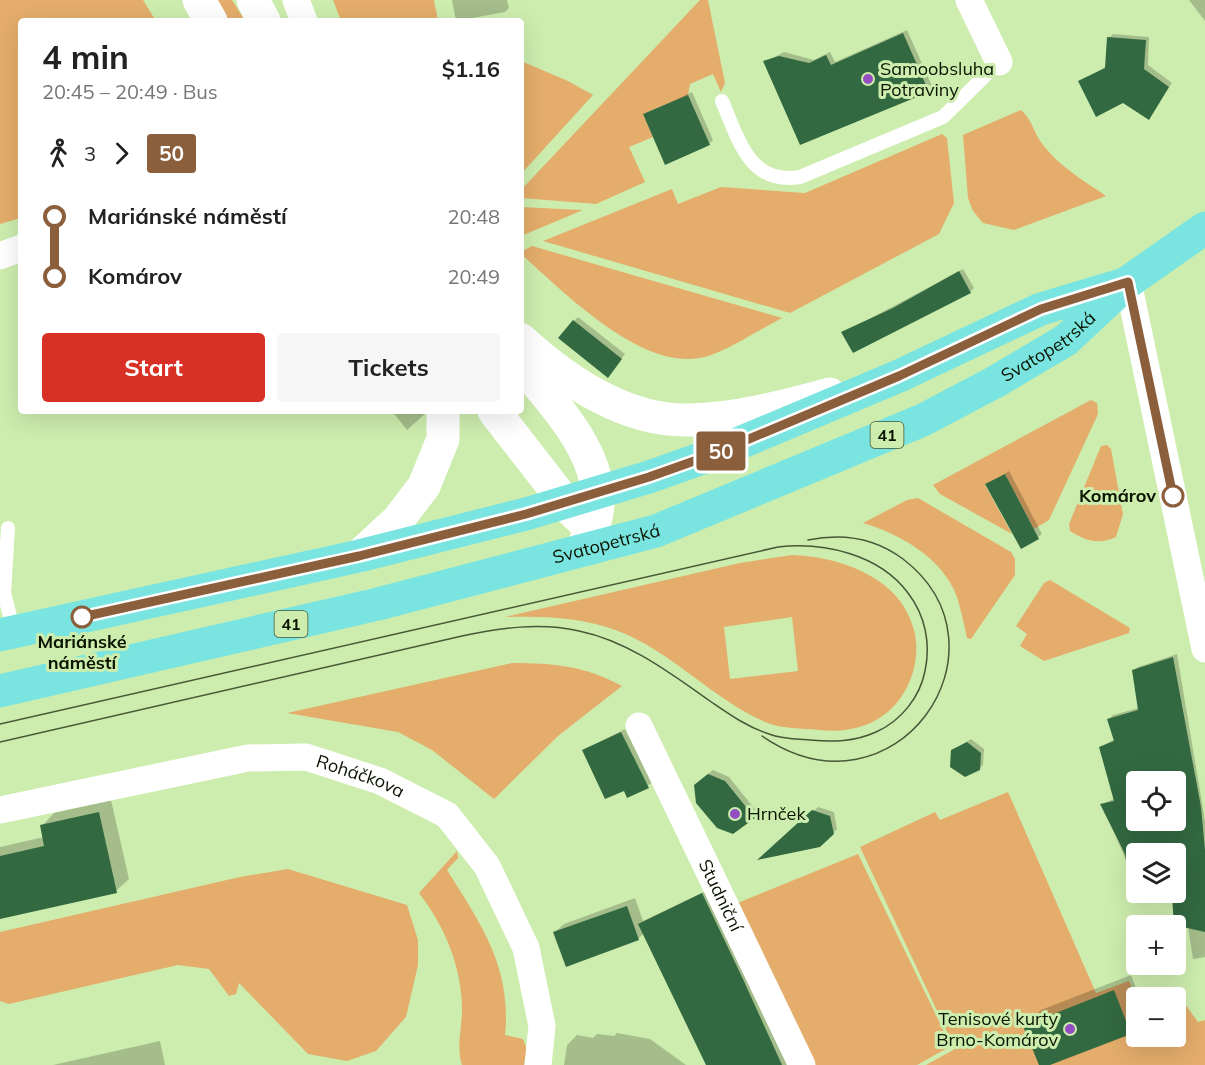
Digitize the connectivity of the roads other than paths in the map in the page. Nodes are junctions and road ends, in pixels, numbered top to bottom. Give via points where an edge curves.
1 (199, 0) edge
2 (252, 0) edge
3 (296, 0) edge
4 (969, 0) edge
5 (209, 18) edge
6 (262, 18) edge
7 (303, 18) edge
8 (999, 62) joint
9 (722, 101) dead end
10 (1205, 228) edge
11 (18, 249) edge
12 (0, 256) edge
13 (1128, 282) junction
14 (524, 343) edge
15 (524, 368) edge
16 (899, 376) junction
17 (443, 414) edge
18 (496, 414) edge
19 (596, 493) junction
20 (565, 502) junction
21 (8, 528) dead end
22 (597, 540) junction
23 (359, 556) junction
24 (3, 559) edge
25 (7, 634) edge
26 (1205, 649) edge
27 (0, 691) edge
28 (639, 726) dead end
29 (0, 810) edge
30 (537, 1065) edge
31 (802, 1065) edge

1 - 5 main road
2 - 6 main road
3 - 7 street
4 - 8 street
8 - 9 lane via 943,117 788,179 762,173 751,162
10 - 13 main road, 41
11 - 12 street
13 - 16 main road, Svatopetrská / 41 via 1041,309
13 - 22 main road, Svatopetrská / 41 via 1066,340 923,420 656,531
13 - 26 street
14 - 16 main road via 553,369 613,404 690,421 773,409
15 - 19 main road via 587,452
16 - 19 main road, Svatopetrská / 41 via 711,455
17 - 23 main road via 443,439 424,486 398,520
18 - 20 main road
19 - 20 main road, Svatopetrská / 41
19 - 22 main road
20 - 22 main road
20 - 23 main road, Svatopetrská / 41
21 - 24 lane
22 - 27 main road, Svatopetrská / 41 via 378,604
23 - 25 main road, Svatopetrská / 41
24 - 25 lane
28 - 31 street, Studniční
29 - 30 street, Roháčkova via 248,758 306,758 380,781 447,815 488,866 526,948 542,1026

